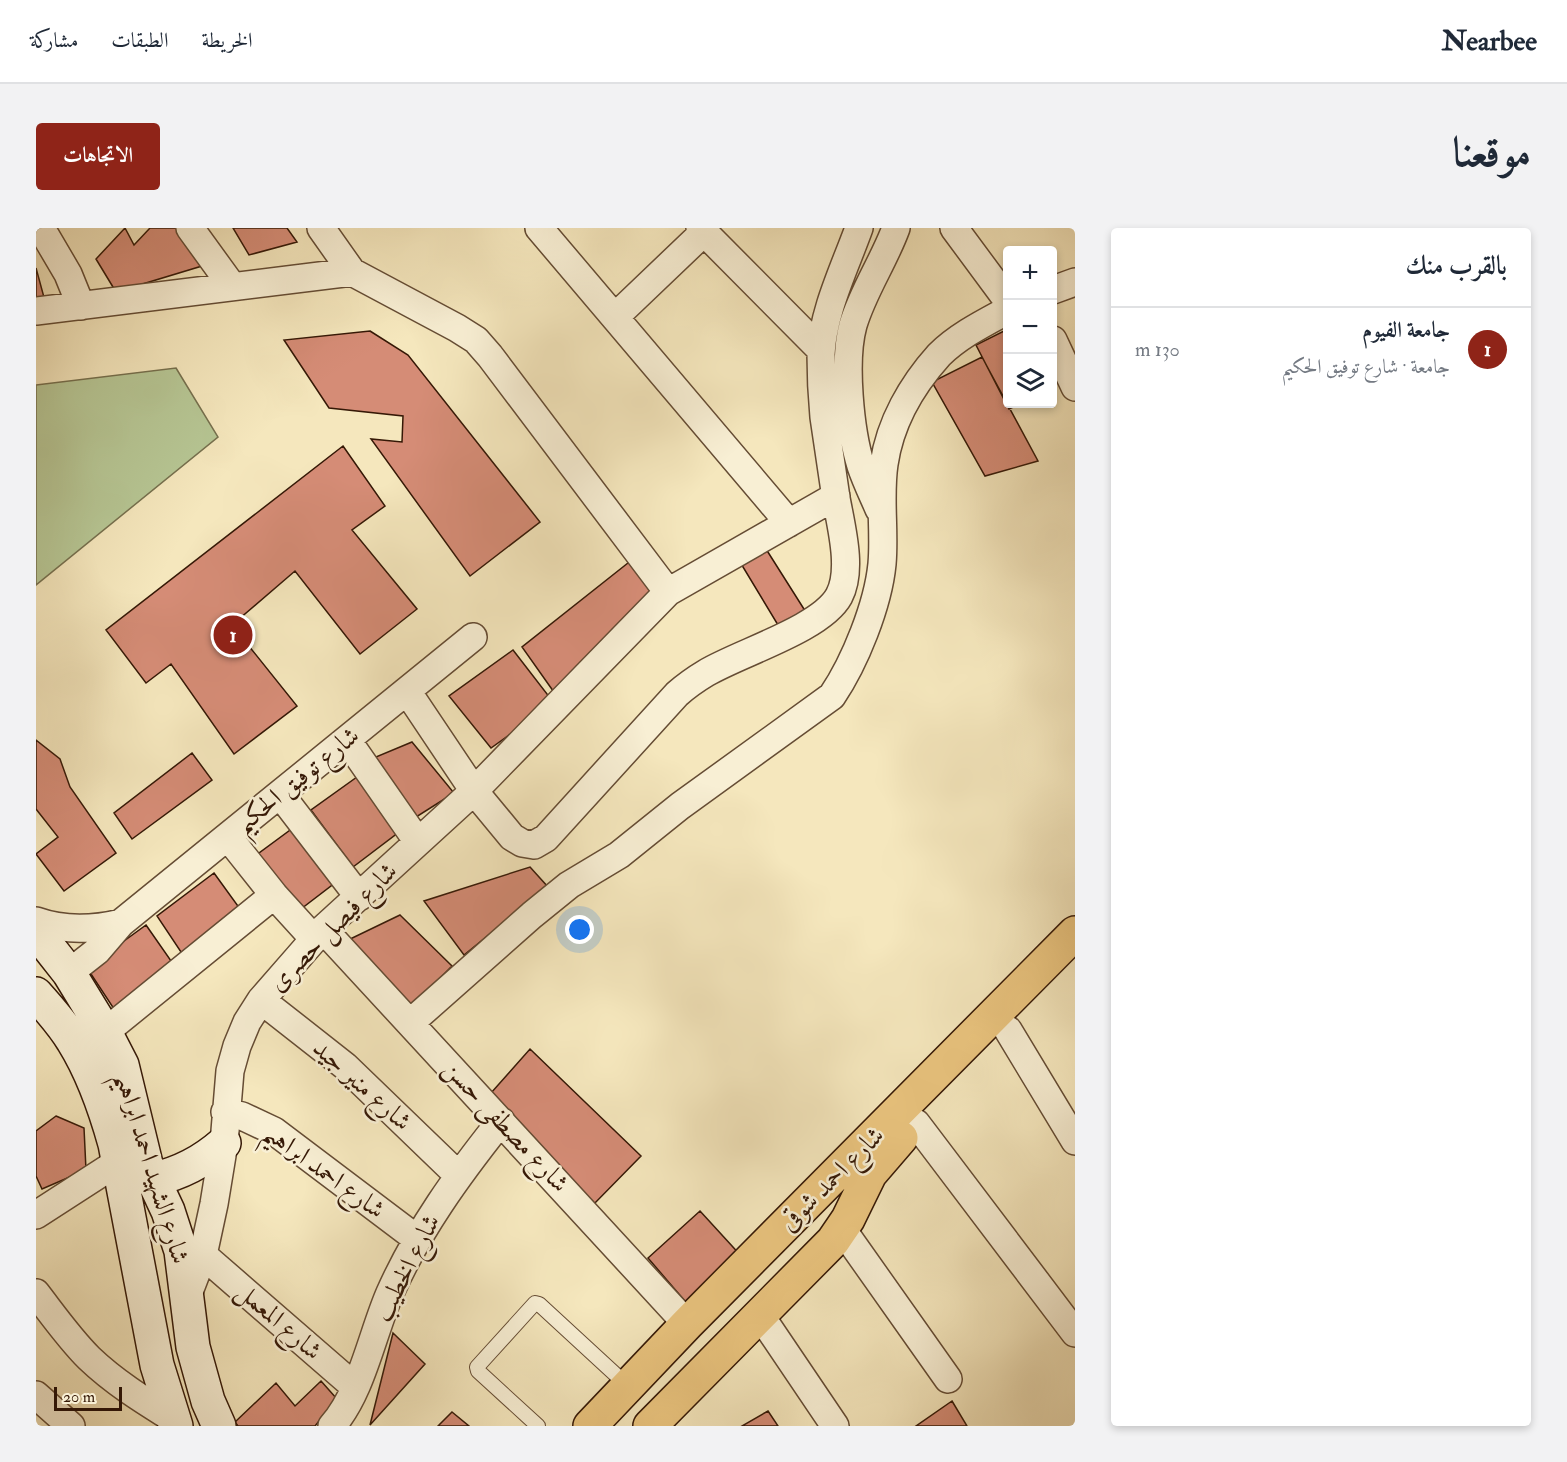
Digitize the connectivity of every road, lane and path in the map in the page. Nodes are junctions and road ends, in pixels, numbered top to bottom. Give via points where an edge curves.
1 (41, 228) edge
2 (190, 228) edge
3 (321, 228) edge
4 (539, 228) edge
5 (859, 228) edge
6 (954, 228) edge
7 (702, 230) edge
8 (886, 232) edge
9 (352, 272) junction
10 (1075, 282) edge
11 (232, 286) junction
12 (1057, 289) edge
13 (1007, 300) edge
14 (81, 306) junction
15 (36, 311) edge
16 (1003, 313) edge
17 (615, 317) junction
18 (1057, 349) edge
19 (821, 350) junction
20 (1075, 387) edge
21 (836, 496) junction
22 (882, 516) junction
23 (789, 523) junction
24 (668, 592) junction
25 (473, 637) dead end
26 (406, 691) junction
27 (346, 740) junction
28 (474, 791) junction
29 (280, 794) junction
30 (228, 837) junction
31 (418, 842) junction
32 (274, 895) junction
33 (358, 897) junction
34 (36, 921) edge
35 (122, 924) junction
36 (36, 931) edge
37 (1075, 933) edge
38 (318, 934) junction
39 (1075, 963) edge
40 (69, 973) junction
41 (36, 994) edge
42 (261, 1000) junction
43 (48, 1023) edge
44 (410, 1023) junction
45 (1008, 1030) junction
46 (105, 1032) junction
47 (501, 1121) junction
48 (916, 1123) junction
49 (224, 1127) junction
50 (1075, 1141) edge
51 (118, 1162) junction
52 (458, 1175) junction
53 (152, 1180) junction
54 (36, 1215) edge
55 (791, 1221) junction
56 (175, 1229) junction
57 (417, 1239) junction
58 (833, 1241) junction
59 (203, 1255) junction
60 (138, 1269) junction
61 (36, 1293) edge
62 (187, 1297) junction
63 (760, 1315) junction
64 (687, 1324) junction
65 (1075, 1333) edge
66 (948, 1379) dead end
67 (628, 1386) junction
68 (355, 1387) junction
69 (36, 1395) edge
70 (174, 1422) edge
71 (340, 1423) edge
72 (71, 1426) edge
73 (219, 1426) edge
74 (538, 1426) edge
75 (590, 1426) edge
76 (650, 1426) edge
77 (835, 1426) edge

1 - 14 street via 68,274
2 - 11 street
3 - 9 street
4 - 17 street
5 - 19 street via 829,311
6 - 13 street
7 - 17 street
7 - 19 street
8 - 22 street via 854,323 847,362 855,443 861,468
9 - 11 street
9 - 24 street via 476,340
10 - 12 street
11 - 14 street
14 - 15 street
16 - 22 street via 974,328 940,354 911,391 893,426 884,464
17 - 23 street
18 - 20 street
19 - 21 street via 824,415
21 - 23 street, شارع فيصل حصرى
21 - 28 street via 845,571 839,596 825,611 691,682 546,837 534,845 512,837
22 - 44 street via 882,564 877,591 846,676 832,696 619,855 569,885
23 - 24 street, شارع فيصل حصرى
24 - 28 street, شارع فيصل حصرى
25 - 26 street, شارع توفيق الحكيم
26 - 27 street, شارع توفيق الحكيم
26 - 28 street
27 - 29 street, شارع توفيق الحكيم
27 - 31 street
28 - 31 street, شارع فيصل حصرى
29 - 30 street, شارع توفيق الحكيم
29 - 33 street
30 - 32 street, شارع مصطفى حسن
30 - 35 street, شارع توفيق الحكيم
31 - 33 street, شارع فيصل حصرى
32 - 38 street, شارع مصطفى حسن
32 - 46 street
33 - 38 street, شارع فيصل حصرى
34 - 35 street via 83,929
35 - 40 street, شارع توفيق الحكيم
36 - 40 main road, شارع الشهيد احمد ابراهيم
37 - 55 main road, شارع احمد شوقى
38 - 42 street, شارع فيصل حصرى
38 - 44 street, شارع مصطفى حسن
39 - 45 main road, شارع احمد شوقى
40 - 46 main road, شارع الشهيد احمد ابراهيم
41 - 43 main road, شارع الشهيد احمد ابراهيم
42 - 49 street, شارع فيصل حصرى via 237,1046
42 - 52 street, شارع منير جيد via 345,1066
43 - 51 main road, شارع الشهيد احمد ابراهيم via 73,1040 108,1117
44 - 47 street, شارع مصطفى حسن
45 - 48 main road, شارع احمد شوقى
45 - 50 street
46 - 53 main road, شارع الشهيد احمد ابراهيم via 122,1065
47 - 52 street, شارع الخطيب
47 - 64 street, شارع مصطفى حسن
48 - 58 main road, شارع احمد شوقى via 870,1174
48 - 65 street
49 - 53 main road via 198,1163
49 - 57 street, شارع احمد ابراهيم via 251,1119 274,1131
49 - 59 street, شارع فيصل حصرى
51 - 54 street
51 - 60 main road, شارع الشهيد احمد ابراهيم
52 - 57 street, شارع الخطيب
53 - 56 main road, شارع الشهيد احمد ابراهيم
55 - 58 main road via 812,1231 821,1244
55 - 64 main road, شارع احمد شوقى
56 - 60 main road via 153,1238
56 - 62 main road, شارع الشهيد احمد ابراهيم
57 - 68 street, شارع الخطيب via 389,1294
58 - 63 main road, شارع احمد شوقى
58 - 66 street
59 - 62 street, شارع فيصل حصرى
59 - 68 street, شارع المعمل
60 - 70 main road, شارع الشهيد احمد ابراهيم via 157,1365
61 - 70 street via 89,1358
62 - 73 main road, شارع الشهيد احمد ابراهيم via 195,1355
63 - 76 main road, شارع احمد شوقى
63 - 77 street
64 - 67 main road, شارع احمد شوقى
67 - 74 lane via 535,1303 477,1367
67 - 75 main road, شارع احمد شوقى
68 - 71 street, شارع الخطيب
69 - 72 street

